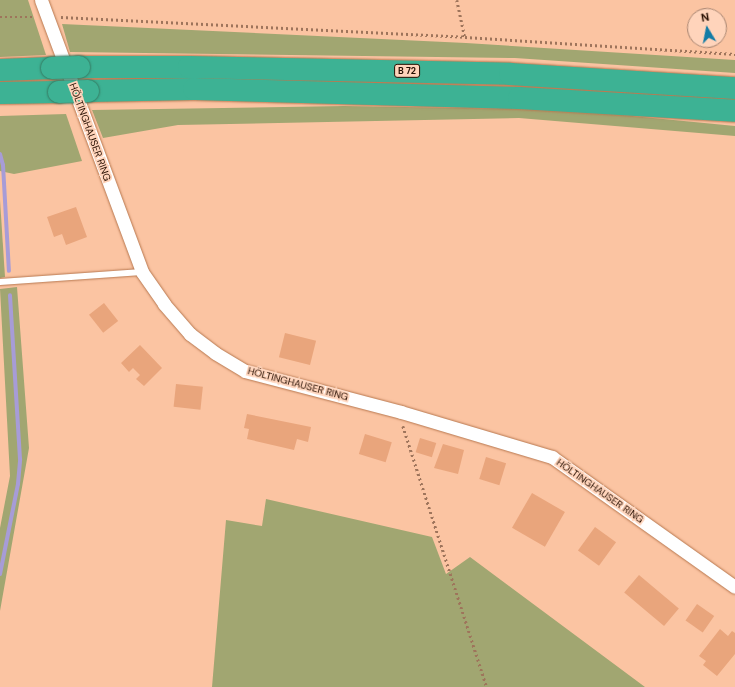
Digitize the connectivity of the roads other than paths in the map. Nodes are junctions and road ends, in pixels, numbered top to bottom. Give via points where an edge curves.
1 (41, 0) edge
2 (0, 70) edge
3 (735, 88) edge
4 (0, 93) edge
5 (735, 111) edge
6 (142, 272) junction
7 (0, 282) edge
8 (735, 587) edge

1 - 6 street, HÖLTINGHAUSER RING
2 - 3 highway, B 72, bridge via 189,67 503,73
4 - 5 highway, bridge via 194,89 519,98
6 - 7 lane
6 - 8 street, HÖLTINGHAUSER RING via 164,304 190,334 215,354 245,371 401,412 552,457

